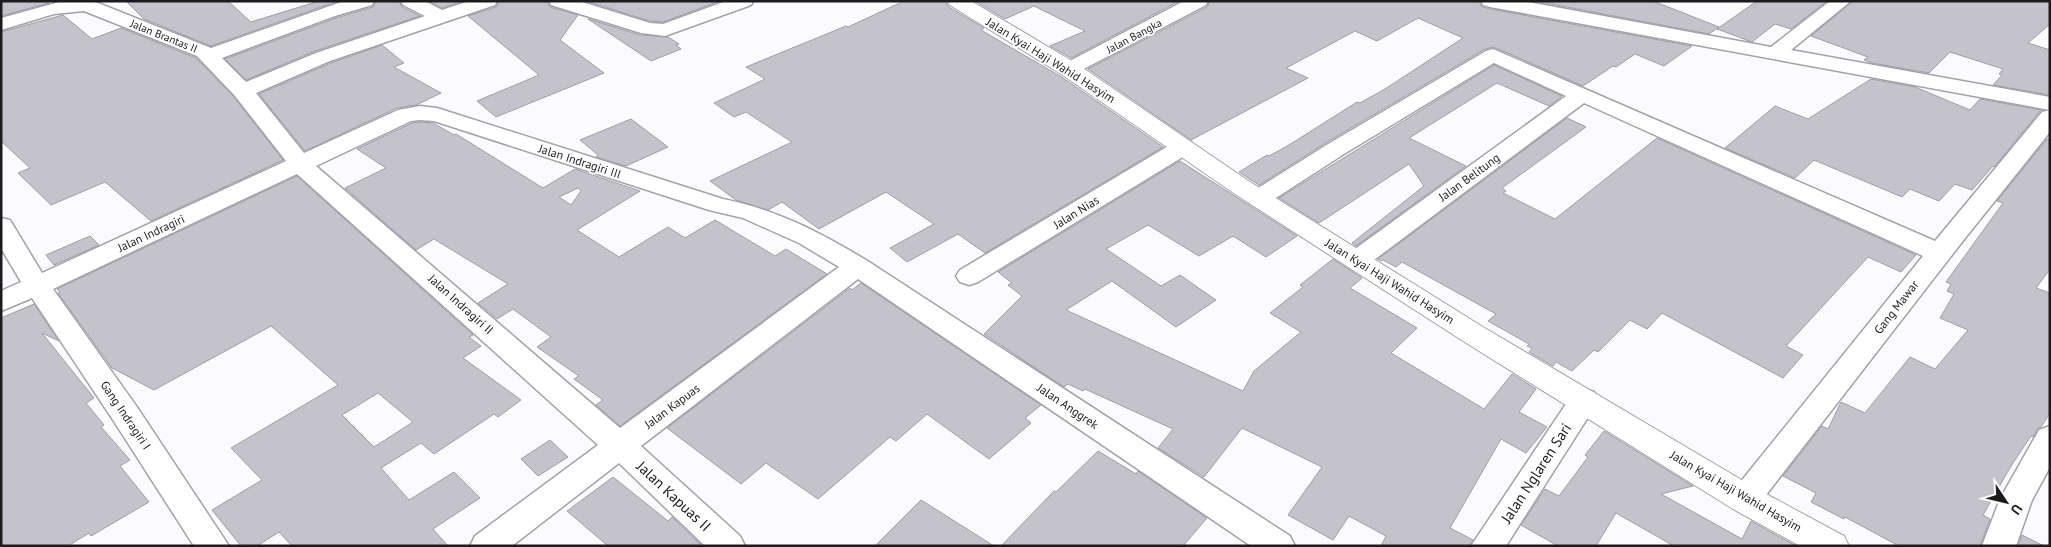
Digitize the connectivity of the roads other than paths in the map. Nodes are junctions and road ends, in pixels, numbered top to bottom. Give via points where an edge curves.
1 (365, 1) edge
2 (410, 1) edge
3 (488, 1) edge
4 (558, 1) edge
5 (744, 1) edge
6 (957, 1) edge
7 (1199, 1) edge
8 (1490, 1) edge
9 (1842, 1) edge
10 (441, 17) junction
11 (1, 24) edge
12 (1774, 54) junction
13 (208, 56) junction
14 (1069, 69) junction
15 (242, 90) junction
16 (1581, 95) junction
17 (2050, 104) edge
18 (2050, 117) edge
19 (1184, 147) junction
20 (300, 164) junction
21 (1259, 198) junction
22 (1, 226) edge
23 (1939, 253) junction
24 (1357, 260) junction
25 (857, 266) junction
26 (969, 276) dead end
27 (37, 286) junction
28 (1, 302) edge
29 (1584, 400) junction
30 (2050, 438) edge
31 (620, 446) junction
32 (1746, 499) junction
33 (212, 546) edge
34 (487, 546) edge
35 (728, 546) edge
36 (1278, 546) edge
37 (1488, 546) edge
38 (1832, 546) edge
39 (1999, 546) edge

1 - 13 street
2 - 10 street
3 - 10 street
4 - 5 street via 648,29 665,30
6 - 14 main road, Jalan Kyai Haji Wahid Hasyim
7 - 14 street, Jalan Bangka
8 - 12 street
9 - 12 street
10 - 15 street via 324,57
11 - 13 street, Jalan Brantas II via 48,9 86,5
12 - 17 street
13 - 15 street, Jalan Brantas II
14 - 19 main road, Jalan Kyai Haji Wahid Hasyim
15 - 20 street, Jalan Brantas II
16 - 21 street via 1493,55
16 - 23 street
16 - 24 street, Jalan Belitung
18 - 23 street, Gang Mawar
19 - 21 main road, Jalan Kyai Haji Wahid Hasyim
19 - 26 street, Jalan Nias
20 - 25 street, Jalan Indragiri III via 406,115 420,112 437,115 718,205 750,212 808,237
20 - 27 street, Jalan Indragiri
20 - 31 street, Jalan Indragiri II
21 - 24 main road, Jalan Kyai Haji Wahid Hasyim
22 - 27 street, Gang Indragiri I
23 - 32 street, Gang Mawar
24 - 29 main road, Jalan Kyai Haji Wahid Hasyim
25 - 31 street, Jalan Kapuas
25 - 36 street, Jalan Anggrek
27 - 28 street, Jalan Indragiri
27 - 33 street, Gang Indragiri I
29 - 32 main road, Jalan Kyai Haji Wahid Hasyim
29 - 37 street, Jalan Nglaren Sari
30 - 39 street via 2016,499
31 - 34 street, Jalan Kapuas
31 - 35 street, Jalan Kapuas II
32 - 38 main road, Jalan Kyai Haji Wahid Hasyim

